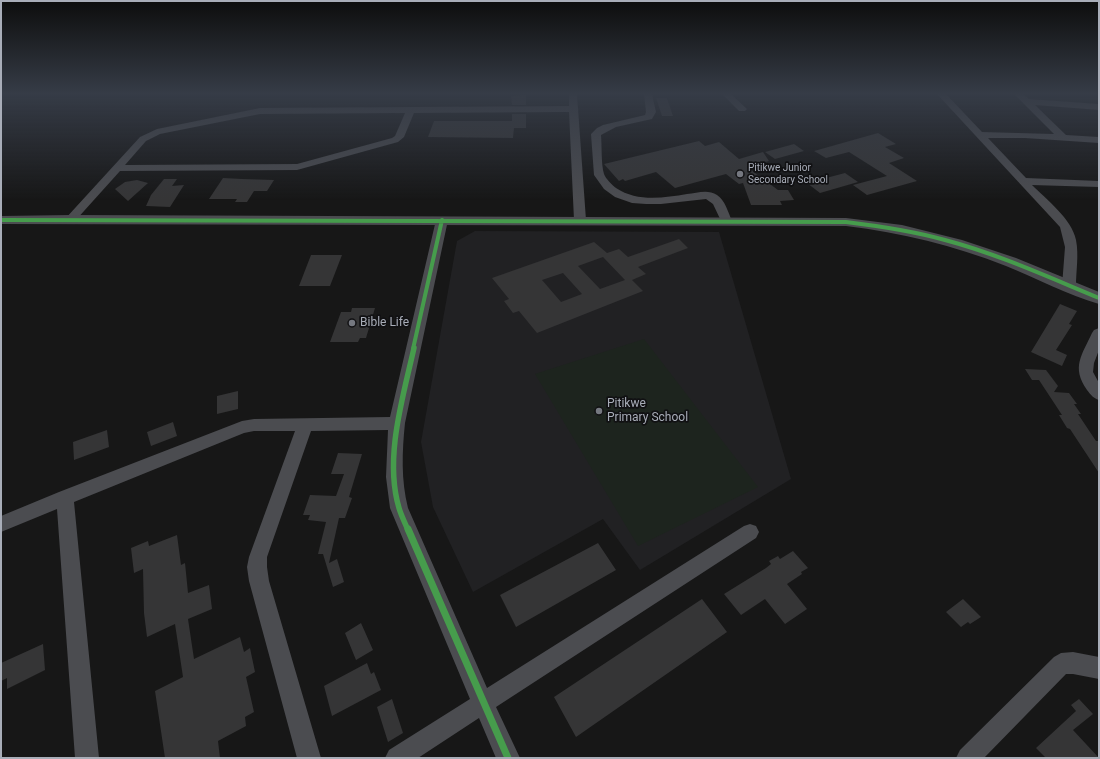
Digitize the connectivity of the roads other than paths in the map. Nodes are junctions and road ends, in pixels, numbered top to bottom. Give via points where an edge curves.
1 (169, 129) edge
2 (402, 129) edge
3 (574, 129) edge
4 (602, 129) edge
5 (974, 129) edge
6 (1055, 129) edge
7 (979, 135) junction
8 (1063, 137) junction
9 (1099, 140) edge
10 (116, 168) junction
11 (1023, 181) junction
12 (1099, 184) edge
13 (71, 219) junction
14 (1, 220) edge
15 (442, 220) junction
16 (580, 220) junction
17 (726, 221) junction
18 (1069, 286) junction
19 (1099, 298) edge
20 (1099, 333) edge
21 (1095, 354) edge
22 (1099, 394) edge
23 (397, 423) junction
24 (305, 424) junction
25 (65, 497) junction
26 (1, 524) edge
27 (750, 532) dead end
28 (1099, 668) edge
29 (483, 703) junction
30 (87, 758) edge
31 (309, 758) edge
32 (397, 758) edge
33 (508, 758) edge
34 (968, 758) edge

1 - 10 street via 148,135
2 - 10 street via 395,140 297,167
3 - 16 street
4 - 17 street via 596,134 599,175 608,186 626,197 642,201 659,202 710,195 717,201
5 - 7 street
6 - 8 street
7 - 8 street
7 - 11 street
8 - 9 street
10 - 13 street
11 - 12 street
11 - 18 street via 1069,232
13 - 14 street
13 - 15 street
15 - 16 street
15 - 23 street
16 - 17 street
17 - 18 street via 846,222 898,229 957,243
18 - 19 street
20 - 21 street
21 - 22 street via 1086,371
23 - 24 street
23 - 29 street via 395,488 398,508
24 - 25 street via 254,424 242,427
24 - 31 street via 258,557 257,567
25 - 26 street
25 - 30 street
27 - 29 street
28 - 34 street via 1073,663 1061,664
29 - 32 street
29 - 33 street

